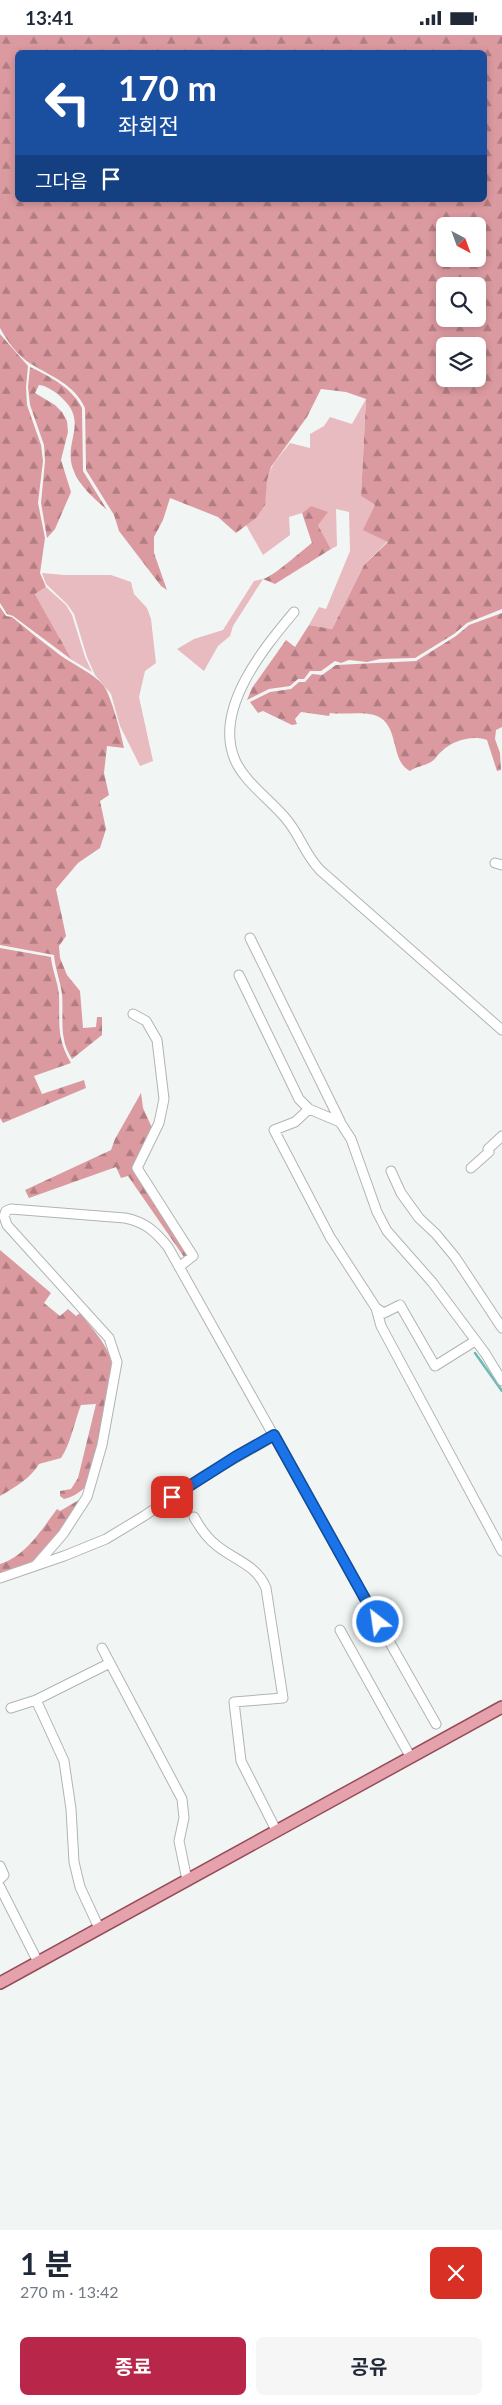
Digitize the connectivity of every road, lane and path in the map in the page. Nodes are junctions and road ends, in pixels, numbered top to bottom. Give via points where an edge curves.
1 (294, 611) dead end
2 (250, 938) dead end
3 (239, 975) dead end
4 (133, 1014) dead end
5 (502, 1030) edge
6 (309, 1109) junction
7 (340, 1122) junction
8 (502, 1136) edge
9 (471, 1168) dead end
10 (391, 1171) dead end
11 (179, 1267) junction
12 (376, 1308) junction
13 (502, 1327) edge
14 (475, 1341) junction
15 (502, 1381) edge
16 (274, 1435) junction
17 (194, 1517) dead end
18 (502, 1551) edge
19 (38, 1564) junction
20 (0, 1578) edge
21 (378, 1622) dead end
22 (340, 1630) dead end
23 (385, 1634) dead end
24 (102, 1648) dead end
25 (110, 1663) junction
26 (36, 1700) junction
27 (502, 1707) edge
28 (11, 1708) dead end
29 (436, 1725) dead end
30 (410, 1756) junction
31 (276, 1830) junction
32 (0, 1866) edge
33 (0, 1879) edge
34 (187, 1880) junction
35 (0, 1887) edge
36 (98, 1928) junction
37 (38, 1961) junction
38 (0, 1983) edge

1 - 5 street via 261,653 238,698 230,731 235,761 287,819 308,857 320,871
2 - 7 street
3 - 6 street via 290,1083
4 - 11 street via 146,1021 157,1040 164,1099 159,1123 137,1168 193,1256
6 - 7 street
6 - 12 street via 295,1122 274,1130 330,1237
7 - 14 street via 351,1139 387,1231 432,1282
8 - 9 street
10 - 13 street via 401,1193 455,1257
11 - 16 street
11 - 19 street via 158,1236 140,1221 11,1209 4,1215 7,1225 109,1338 117,1362 104,1437 87,1497 72,1523
12 - 14 street via 384,1313 400,1305 435,1366
12 - 18 street via 381,1326
14 - 15 street
16 - 19 street via 202,1477 124,1529 78,1551
16 - 21 street
17 - 31 street via 202,1532 217,1546 254,1569 266,1588 283,1698 234,1702 241,1761
19 - 20 street
22 - 30 street
23 - 29 street
24 - 25 street
25 - 26 street
25 - 34 street via 182,1799 184,1818 180,1841
26 - 28 street
26 - 36 street via 64,1761 74,1862 80,1887
27 - 30 main road
30 - 31 main road
31 - 34 main road
32 - 33 street via 4,1875
34 - 36 main road
35 - 37 street
36 - 37 main road
37 - 38 main road

